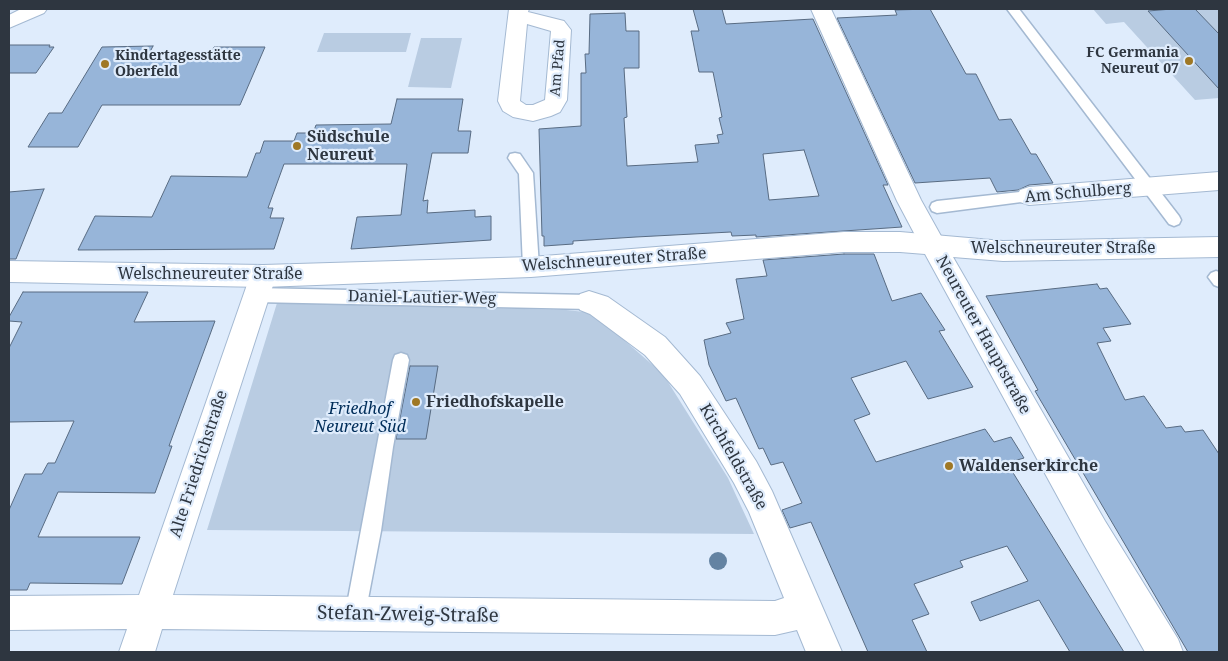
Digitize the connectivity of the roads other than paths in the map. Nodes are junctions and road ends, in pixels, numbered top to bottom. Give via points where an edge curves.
1 (37, 9) edge
2 (820, 9) edge
3 (1013, 9) edge
4 (9, 22) edge
5 (515, 158) dead end
6 (1219, 181) edge
7 (1148, 187) junction
8 (1030, 196) joint
9 (937, 207) dead end
10 (1174, 220) dead end
11 (933, 245) junction
12 (1219, 247) edge
13 (532, 267) junction
14 (9, 272) edge
15 (259, 286) junction
16 (589, 302) joint
17 (401, 360) dead end
18 (807, 610) junction
19 (150, 612) junction
20 (9, 614) edge
21 (355, 615) junction
22 (137, 652) edge
23 (824, 652) edge
24 (1164, 652) edge

1 - 4 street
2 - 11 street, Neureuter Hauptstraße via 909,201
3 - 7 lane
5 - 13 lane via 526,173
6 - 7 street, Am Schulberg
7 - 8 street, Am Schulberg
7 - 10 lane
8 - 9 lane, Am Schulberg
11 - 12 street, Welschneureuter Straße via 1003,251
11 - 13 street, Welschneureuter Straße via 844,242
11 - 24 street, Neureuter Hauptstraße
13 - 15 street, Welschneureuter Straße
14 - 15 street, Welschneureuter Straße
15 - 16 lane, Daniel-Lautier-Weg
15 - 19 street, Alte Friedrichstraße
16 - 18 street, Kirchfeldstraße via 655,346 690,385 761,502
17 - 21 lane
18 - 21 street, Stefan-Zweig-Straße via 776,618
18 - 23 street, Kirchfeldstraße
19 - 20 street, Stefan-Zweig-Straße
19 - 21 street, Stefan-Zweig-Straße
19 - 22 street, Alte Friedrichstraße

